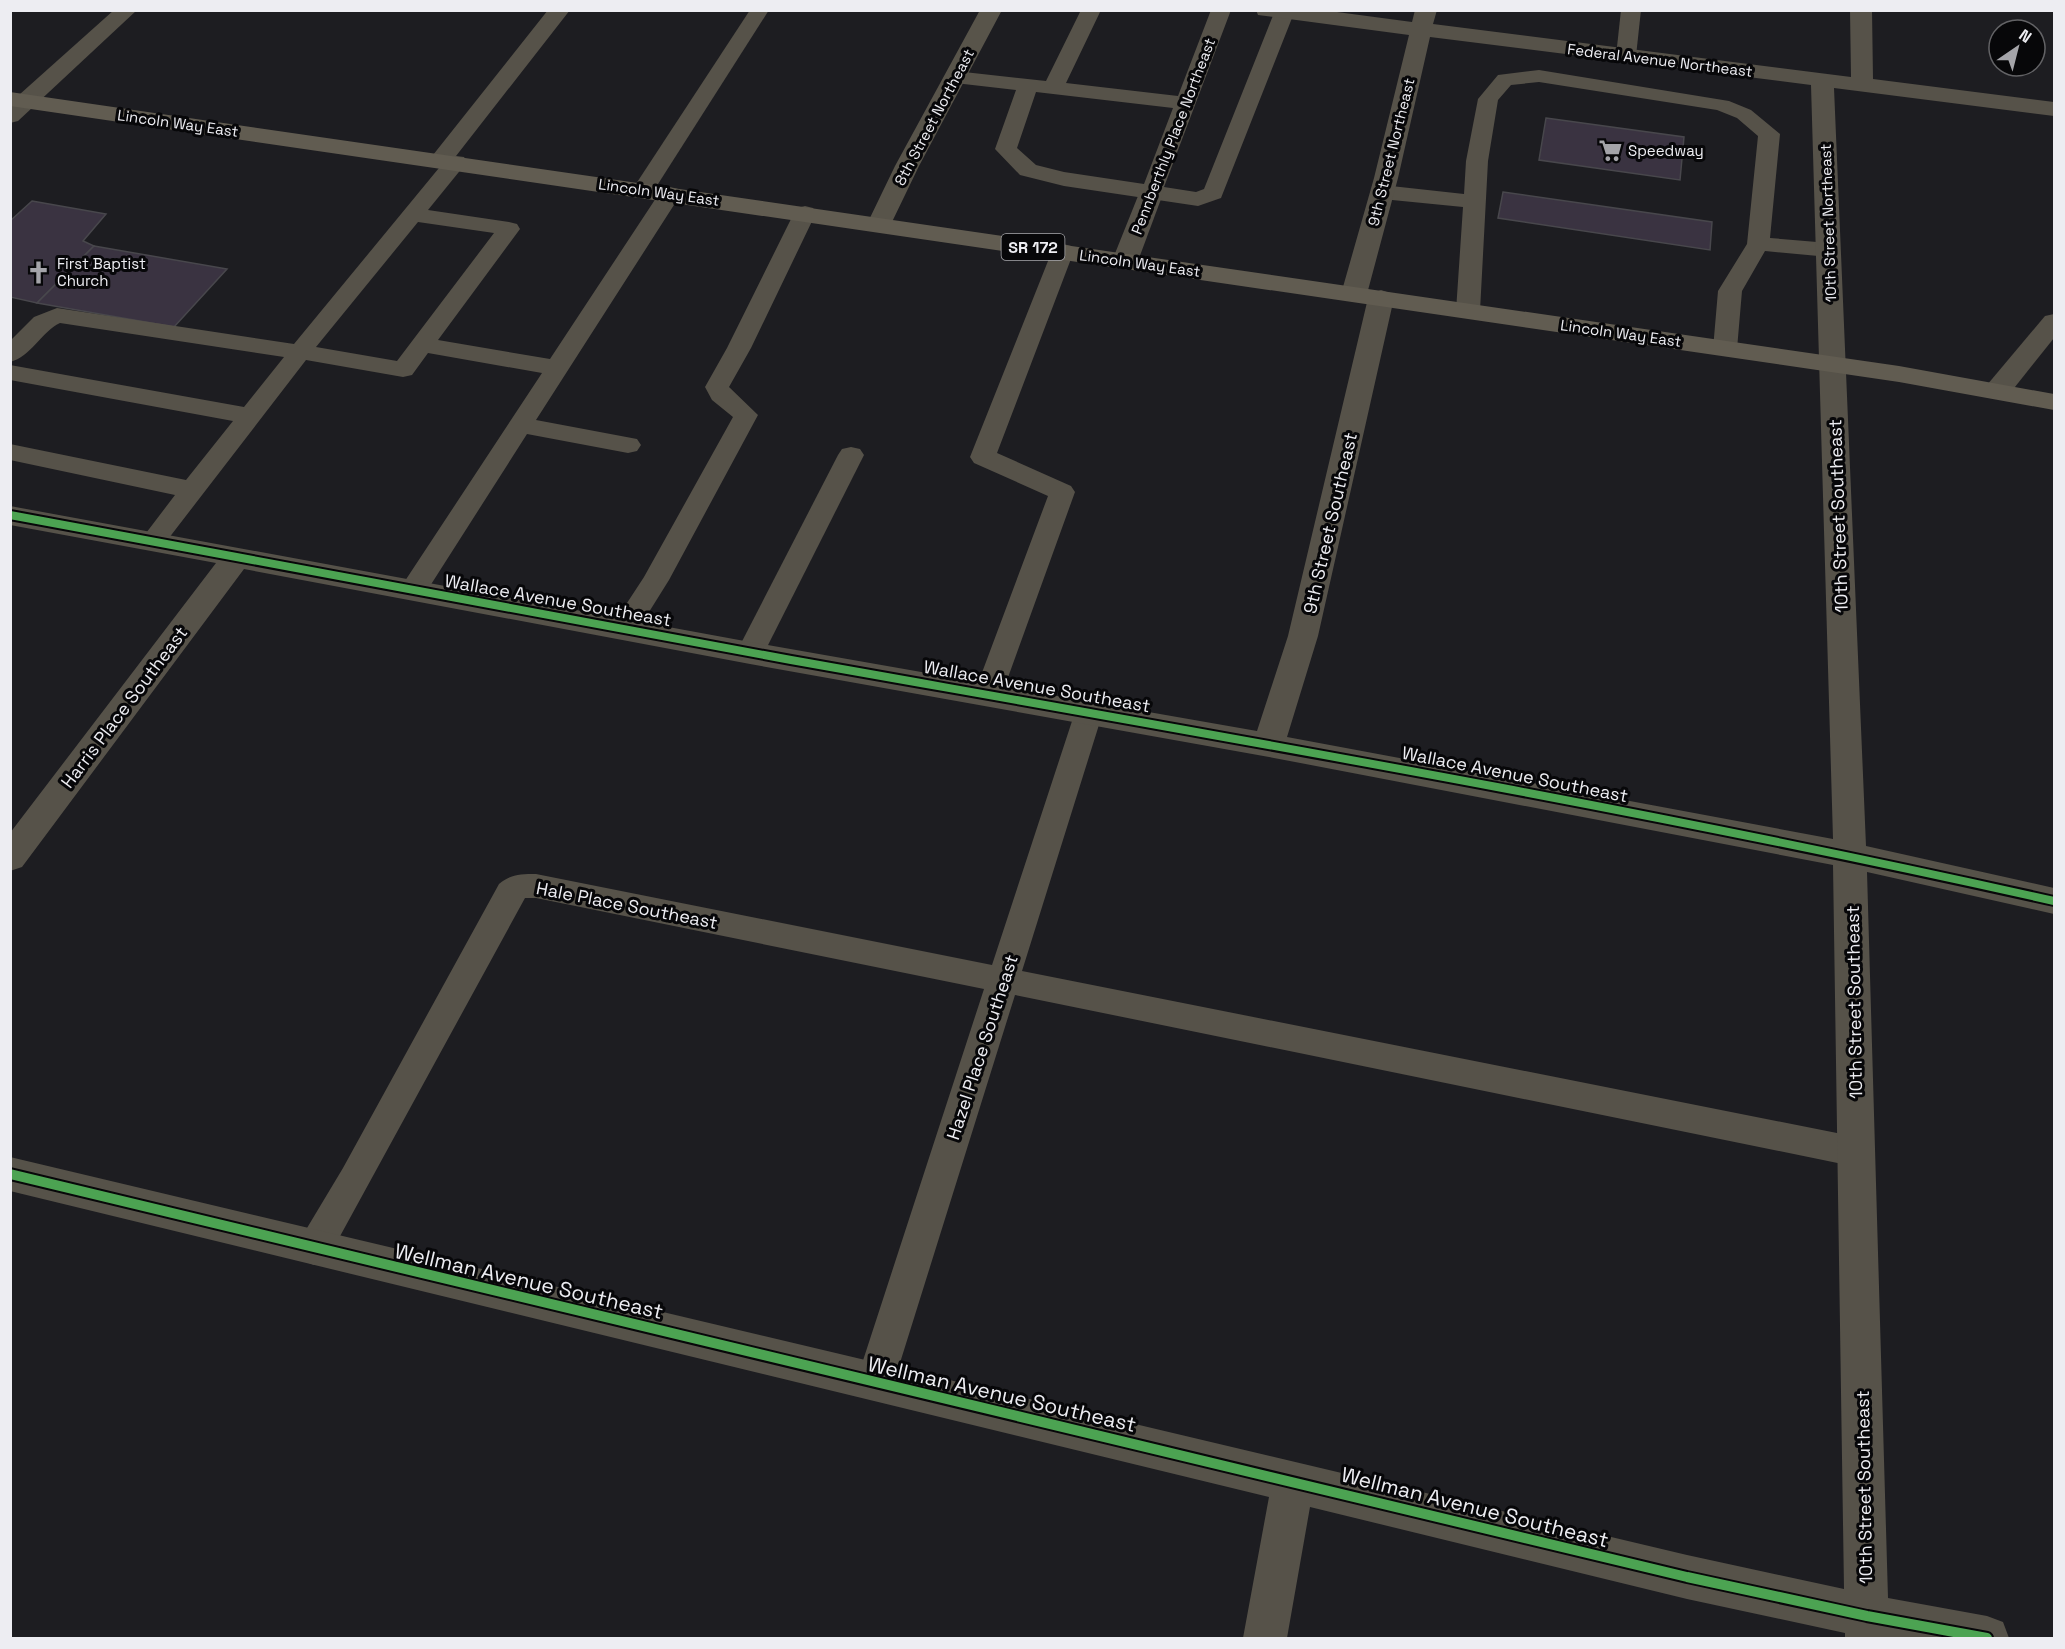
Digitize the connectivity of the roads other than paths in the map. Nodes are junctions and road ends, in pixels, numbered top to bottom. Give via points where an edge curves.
1 (127, 10) edge
2 (560, 10) edge
3 (760, 10) edge
4 (991, 10) edge
5 (1091, 10) edge
6 (1221, 10) edge
7 (1631, 10) edge
8 (1861, 10) edge
9 (1275, 12) edge
10 (1423, 20) edge
11 (1621, 55) junction
12 (956, 77) junction
13 (1822, 81) junction
14 (1028, 85) junction
15 (1862, 86) junction
16 (1053, 88) junction
17 (1611, 88) junction
18 (1186, 103) junction
19 (16, 105) edge
20 (2055, 109) edge
21 (449, 161) junction
22 (643, 190) junction
23 (1152, 191) junction
24 (1382, 192) junction
25 (670, 194) junction
26 (1474, 202) junction
27 (805, 213) junction
28 (413, 214) junction
29 (879, 224) junction
30 (1758, 244) junction
31 (1829, 250) junction
32 (1063, 251) junction
33 (1125, 261) junction
34 (1368, 296) junction
35 (1468, 311) junction
36 (2055, 322) edge
37 (422, 345) junction
38 (1725, 349) junction
39 (300, 352) junction
40 (10, 354) edge
41 (1833, 365) junction
42 (557, 369) junction
43 (10, 372) edge
44 (1997, 392) junction
45 (2055, 402) edge
46 (250, 416) junction
47 (520, 424) junction
48 (628, 445) dead end
49 (10, 452) edge
50 (851, 455) dead end
51 (192, 490) junction
52 (10, 515) edge
53 (153, 542) junction
54 (237, 557) junction
55 (413, 590) junction
56 (624, 629) junction
57 (750, 653) junction
58 (988, 694) junction
59 (1089, 712) junction
60 (1269, 745) junction
61 (1850, 855) junction
62 (10, 858) edge
63 (2055, 901) edge
64 (1003, 981) junction
65 (1857, 1152) junction
66 (10, 1174) edge
67 (314, 1249) junction
68 (875, 1382) junction
69 (1293, 1482) junction
70 (1867, 1627) edge
71 (1265, 1638) edge
72 (1988, 1638) edge

1 - 19 street
2 - 21 street
3 - 22 lane
4 - 12 street, 8th Street Northeast
5 - 16 lane
6 - 18 lane, Pennberthly Place Northeast
7 - 11 lane
8 - 15 street
9 - 10 street, Federal Avenue Northeast
9 - 23 lane via 1213,194 1198,199
10 - 11 street, Federal Avenue Northeast
10 - 24 street, 9th Street Northeast
11 - 13 street, Federal Avenue Northeast
11 - 17 lane
12 - 14 lane
12 - 29 street, 8th Street Northeast
13 - 15 street, Federal Avenue Northeast
13 - 31 street, 10th Street Northeast
14 - 16 lane
14 - 23 lane via 1006,149 1028,170
15 - 20 street, Federal Avenue Northeast
16 - 18 lane
17 - 26 lane via 1539,76 1505,79 1488,99
17 - 30 lane via 1722,105 1744,114 1769,134
18 - 23 lane, Pennberthly Place Northeast
19 - 21 main road, Lincoln Way East / SR 172
21 - 22 main road, Lincoln Way East / SR 172
21 - 28 lane
22 - 25 main road, Lincoln Way East / SR 172
23 - 33 street, Pennberthly Place Northeast
24 - 26 lane
24 - 34 street, 9th Street Northeast
25 - 27 main road, Lincoln Way East / SR 172
25 - 42 lane
26 - 35 lane
27 - 29 main road, Lincoln Way East / SR 172
27 - 56 lane via 717,387 746,415 656,580
28 - 37 lane via 509,229
28 - 39 lane
29 - 32 main road, Lincoln Way East / SR 172
30 - 31 lane
30 - 38 lane via 1730,291
31 - 41 street, 10th Street Northeast
32 - 33 main road, Lincoln Way East / SR 172
32 - 58 lane via 983,457 1062,492
33 - 34 main road, Lincoln Way East / SR 172
34 - 35 main road, Lincoln Way East / SR 172
34 - 60 street, 9th Street Southeast via 1303,636
35 - 38 main road, Lincoln Way East / SR 172
36 - 44 street
37 - 39 lane via 403,370
37 - 42 lane
38 - 41 main road, Lincoln Way East / SR 172
39 - 40 lane via 57,315 42,321
39 - 46 lane
41 - 44 main road, Lincoln Way East / SR 172
41 - 61 street, 10th Street Southeast
42 - 47 lane
43 - 46 lane
44 - 45 main road, Lincoln Way East / SR 172
46 - 51 lane
47 - 48 lane
47 - 55 lane
49 - 51 lane
50 - 57 lane
51 - 53 lane
52 - 53 street, Wallace Avenue Southeast
53 - 54 street, Wallace Avenue Southeast
54 - 55 street, Wallace Avenue Southeast
54 - 62 street, Harris Place Southeast
55 - 56 street, Wallace Avenue Southeast
56 - 57 street, Wallace Avenue Southeast
57 - 58 street, Wallace Avenue Southeast
58 - 59 street, Wallace Avenue Southeast
59 - 60 street, Wallace Avenue Southeast
59 - 64 lane, Hazel Place Southeast
60 - 61 street, Wallace Avenue Southeast
61 - 63 street, Wallace Avenue Southeast
61 - 65 street, 10th Street Southeast
64 - 65 lane
64 - 67 lane, Hale Place Southeast via 548,888 518,886 510,893
64 - 68 lane, Hazel Place Southeast
65 - 70 street, 10th Street Southeast
66 - 67 street, Wellman Avenue Southeast
67 - 68 street, Wellman Avenue Southeast
68 - 69 street, Wellman Avenue Southeast
69 - 70 street, Wellman Avenue Southeast via 1687,1577
69 - 71 street
70 - 72 street, Wellman Avenue Southeast

